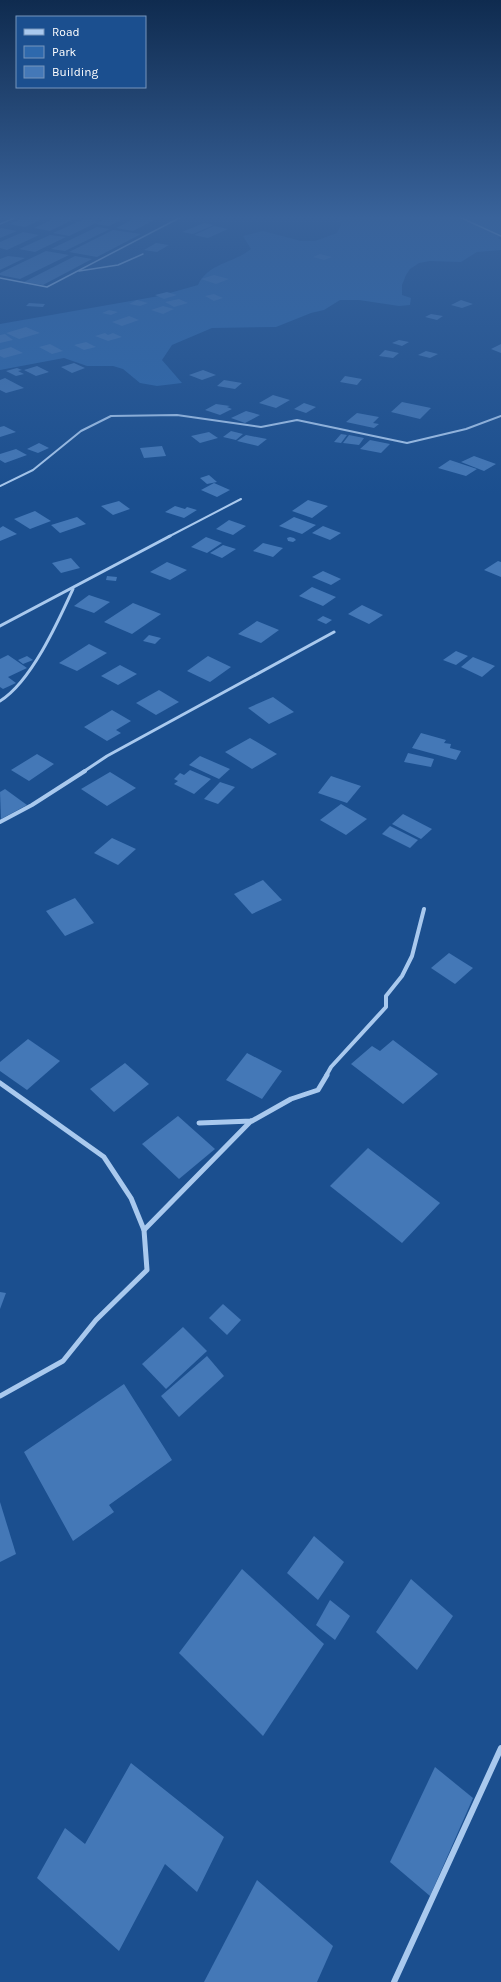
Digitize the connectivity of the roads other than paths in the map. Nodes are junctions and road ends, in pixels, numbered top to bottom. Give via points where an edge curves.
1 (501, 416) edge
2 (0, 486) edge
3 (241, 499) dead end
4 (73, 588) junction
5 (0, 626) edge
6 (334, 632) dead end
7 (0, 701) edge
8 (0, 822) edge
9 (424, 909) dead end
10 (0, 1083) edge
11 (252, 1121) junction
12 (199, 1123) dead end
13 (144, 1230) junction
14 (0, 1396) edge
15 (501, 1748) edge
16 (394, 1982) edge

1 - 2 street via 466,429 407,443 297,420 261,427 177,416 111,416 81,431 33,470
3 - 4 street via 155,542
4 - 5 street
4 - 7 street via 35,661 11,694
6 - 8 street via 107,756 32,805
9 - 11 street via 416,946 400,982 386,996 386,1007 332,1067 318,1090 291,1099
10 - 13 street via 104,1157 131,1198
11 - 12 street
11 - 13 street
13 - 14 street via 147,1270 96,1320 63,1361
15 - 16 street

